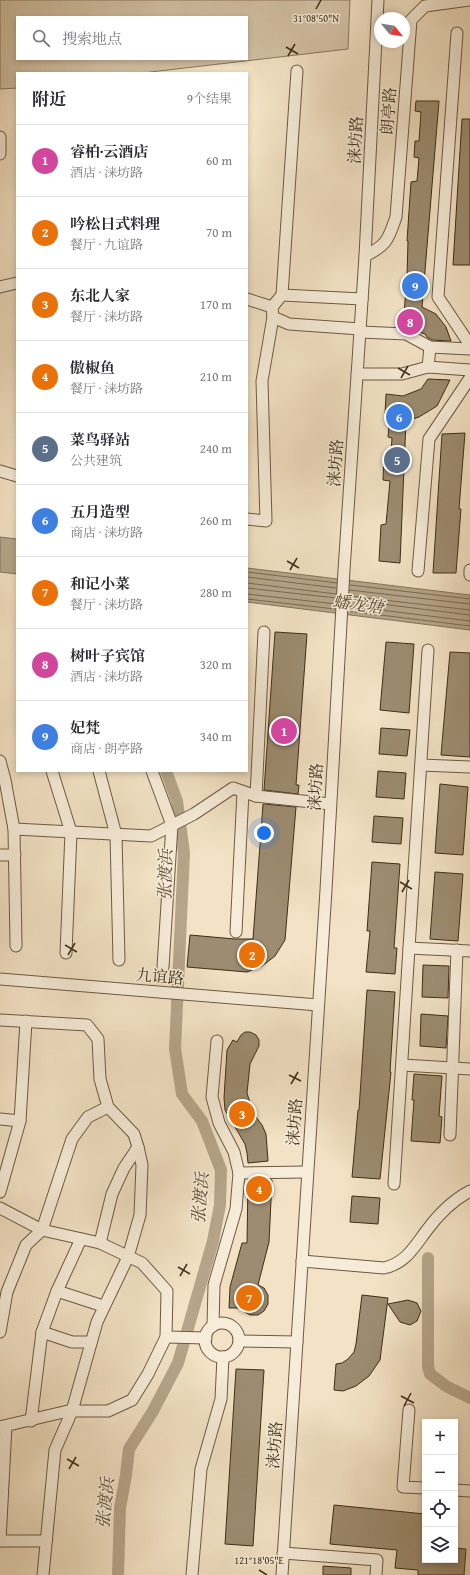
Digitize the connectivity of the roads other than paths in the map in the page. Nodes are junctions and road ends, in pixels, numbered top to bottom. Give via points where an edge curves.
1 (378, 0) edge
2 (470, 0) edge
3 (457, 33) dead end
4 (297, 71) dead end
5 (0, 137) edge
6 (0, 154) edge
7 (365, 256) junction
8 (16, 283) edge
9 (0, 287) edge
10 (282, 295) junction
11 (362, 299) junction
12 (248, 300) edge
13 (272, 312) junction
14 (360, 331) junction
15 (470, 345) edge
16 (430, 347) junction
17 (470, 349) edge
18 (428, 367) junction
19 (470, 370) edge
20 (357, 374) junction
21 (470, 378) edge
22 (0, 471) edge
23 (16, 476) edge
24 (248, 519) edge
25 (470, 570) edge
26 (418, 571) dead end
27 (470, 575) edge
28 (264, 632) dead end
29 (428, 650) dead end
30 (0, 761) edge
31 (421, 765) junction
32 (470, 767) edge
33 (52, 772) edge
34 (99, 772) edge
35 (152, 772) edge
36 (243, 792) junction
37 (256, 796) junction
38 (330, 804) junction
39 (172, 825) junction
40 (14, 829) junction
41 (71, 832) junction
42 (116, 834) junction
43 (15, 854) junction
44 (0, 855) edge
45 (236, 932) dead end
46 (16, 946) dead end
47 (409, 948) junction
48 (457, 950) junction
49 (470, 951) edge
50 (66, 953) dead end
51 (119, 960) dead end
52 (163, 967) dead end
53 (0, 980) edge
54 (318, 1005) junction
55 (0, 1020) edge
56 (26, 1021) junction
57 (217, 1041) dead end
58 (402, 1065) junction
59 (453, 1068) junction
60 (470, 1069) edge
61 (108, 1107) junction
62 (0, 1119) edge
63 (20, 1121) junction
64 (450, 1135) dead end
65 (138, 1147) junction
66 (307, 1172) junction
67 (239, 1173) junction
68 (394, 1184) dead end
69 (470, 1191) edge
70 (0, 1192) edge
71 (0, 1208) edge
72 (42, 1230) junction
73 (81, 1239) junction
74 (100, 1243) junction
75 (128, 1257) junction
76 (302, 1261) junction
77 (57, 1291) junction
78 (104, 1306) junction
79 (213, 1326) junction
80 (0, 1332) edge
81 (42, 1332) junction
82 (166, 1337) junction
83 (206, 1338) junction
84 (239, 1341) junction
85 (91, 1342) junction
86 (297, 1342) junction
87 (222, 1357) junction
88 (408, 1410) dead end
89 (72, 1411) junction
90 (31, 1421) junction
91 (3, 1426) edge
92 (422, 1488) edge
93 (458, 1490) edge
94 (470, 1491) edge
95 (0, 1541) edge
96 (46, 1541) junction
97 (283, 1553) junction
98 (43, 1575) edge
99 (192, 1575) edge
100 (282, 1575) edge
101 (376, 1575) edge

1 - 7 street, 涞坊路
2 - 7 street, 朗亭路 via 425,6 411,20 396,217 390,235 381,248
3 - 15 street via 438,297
4 - 10 street
5 - 6 street
7 - 11 street, 涞坊路
8 - 9 street
10 - 11 street
10 - 13 street
11 - 14 street, 涞坊路
12 - 13 street
13 - 14 street via 289,324
13 - 24 street via 262,381 266,522
14 - 16 street via 406,334
14 - 20 street, 涞坊路
16 - 17 street
16 - 18 street
18 - 19 street
18 - 20 street via 402,374
20 - 38 street, 涞坊路
21 - 26 street via 429,439
22 - 23 street
25 - 27 street
28 - 37 street
29 - 31 street
30 - 40 street
31 - 32 street
31 - 47 street
33 - 41 street
34 - 42 street
35 - 39 street
36 - 37 street
36 - 39 street via 232,788 194,814
36 - 45 street
37 - 38 street
38 - 54 street, 涞坊路
39 - 42 street via 151,836
39 - 52 street
40 - 41 street
40 - 43 street
41 - 42 street
41 - 50 street
42 - 51 street
43 - 44 street
43 - 46 street
47 - 48 street
47 - 58 street
48 - 49 street
48 - 59 street
53 - 54 street, 九谊路
54 - 66 street, 涞坊路
55 - 56 street
56 - 61 street via 87,1025 98,1039 100,1079
56 - 63 street
57 - 67 street via 212,1097 219,1123 234,1152
58 - 59 street
58 - 68 street
59 - 60 street
59 - 64 street
61 - 65 street via 134,1134
61 - 72 street via 88,1117 72,1139
62 - 63 street
63 - 70 street
65 - 74 street via 124,1168 112,1194
65 - 75 street via 142,1165 140,1215
66 - 67 street
66 - 76 street, 涞坊路
67 - 79 street via 236,1209 214,1285
69 - 76 street via 437,1218 410,1254 393,1266 384,1268
71 - 72 street
72 - 73 street
72 - 80 street via 26,1245 7,1292
73 - 74 street
73 - 77 street
74 - 75 street
75 - 78 street
75 - 82 street via 142,1263 167,1291
76 - 86 street, 涞坊路
77 - 78 street
77 - 81 street
78 - 85 street
79 - 83 street
79 - 84 street via 228,1325 236,1331
81 - 85 street via 72,1342
81 - 90 street
82 - 83 street
82 - 89 street via 132,1400 108,1412
83 - 87 street via 208,1349
84 - 86 street
84 - 87 street via 236,1350
85 - 89 street
86 - 97 street, 涞坊路
87 - 99 street via 221,1399 201,1469
88 - 92 street via 402,1487
89 - 90 street
89 - 96 street via 55,1450
90 - 91 street
91 - 95 street
93 - 94 street
95 - 96 street
96 - 98 street
97 - 100 street, 涞坊路
97 - 101 street via 377,1560

